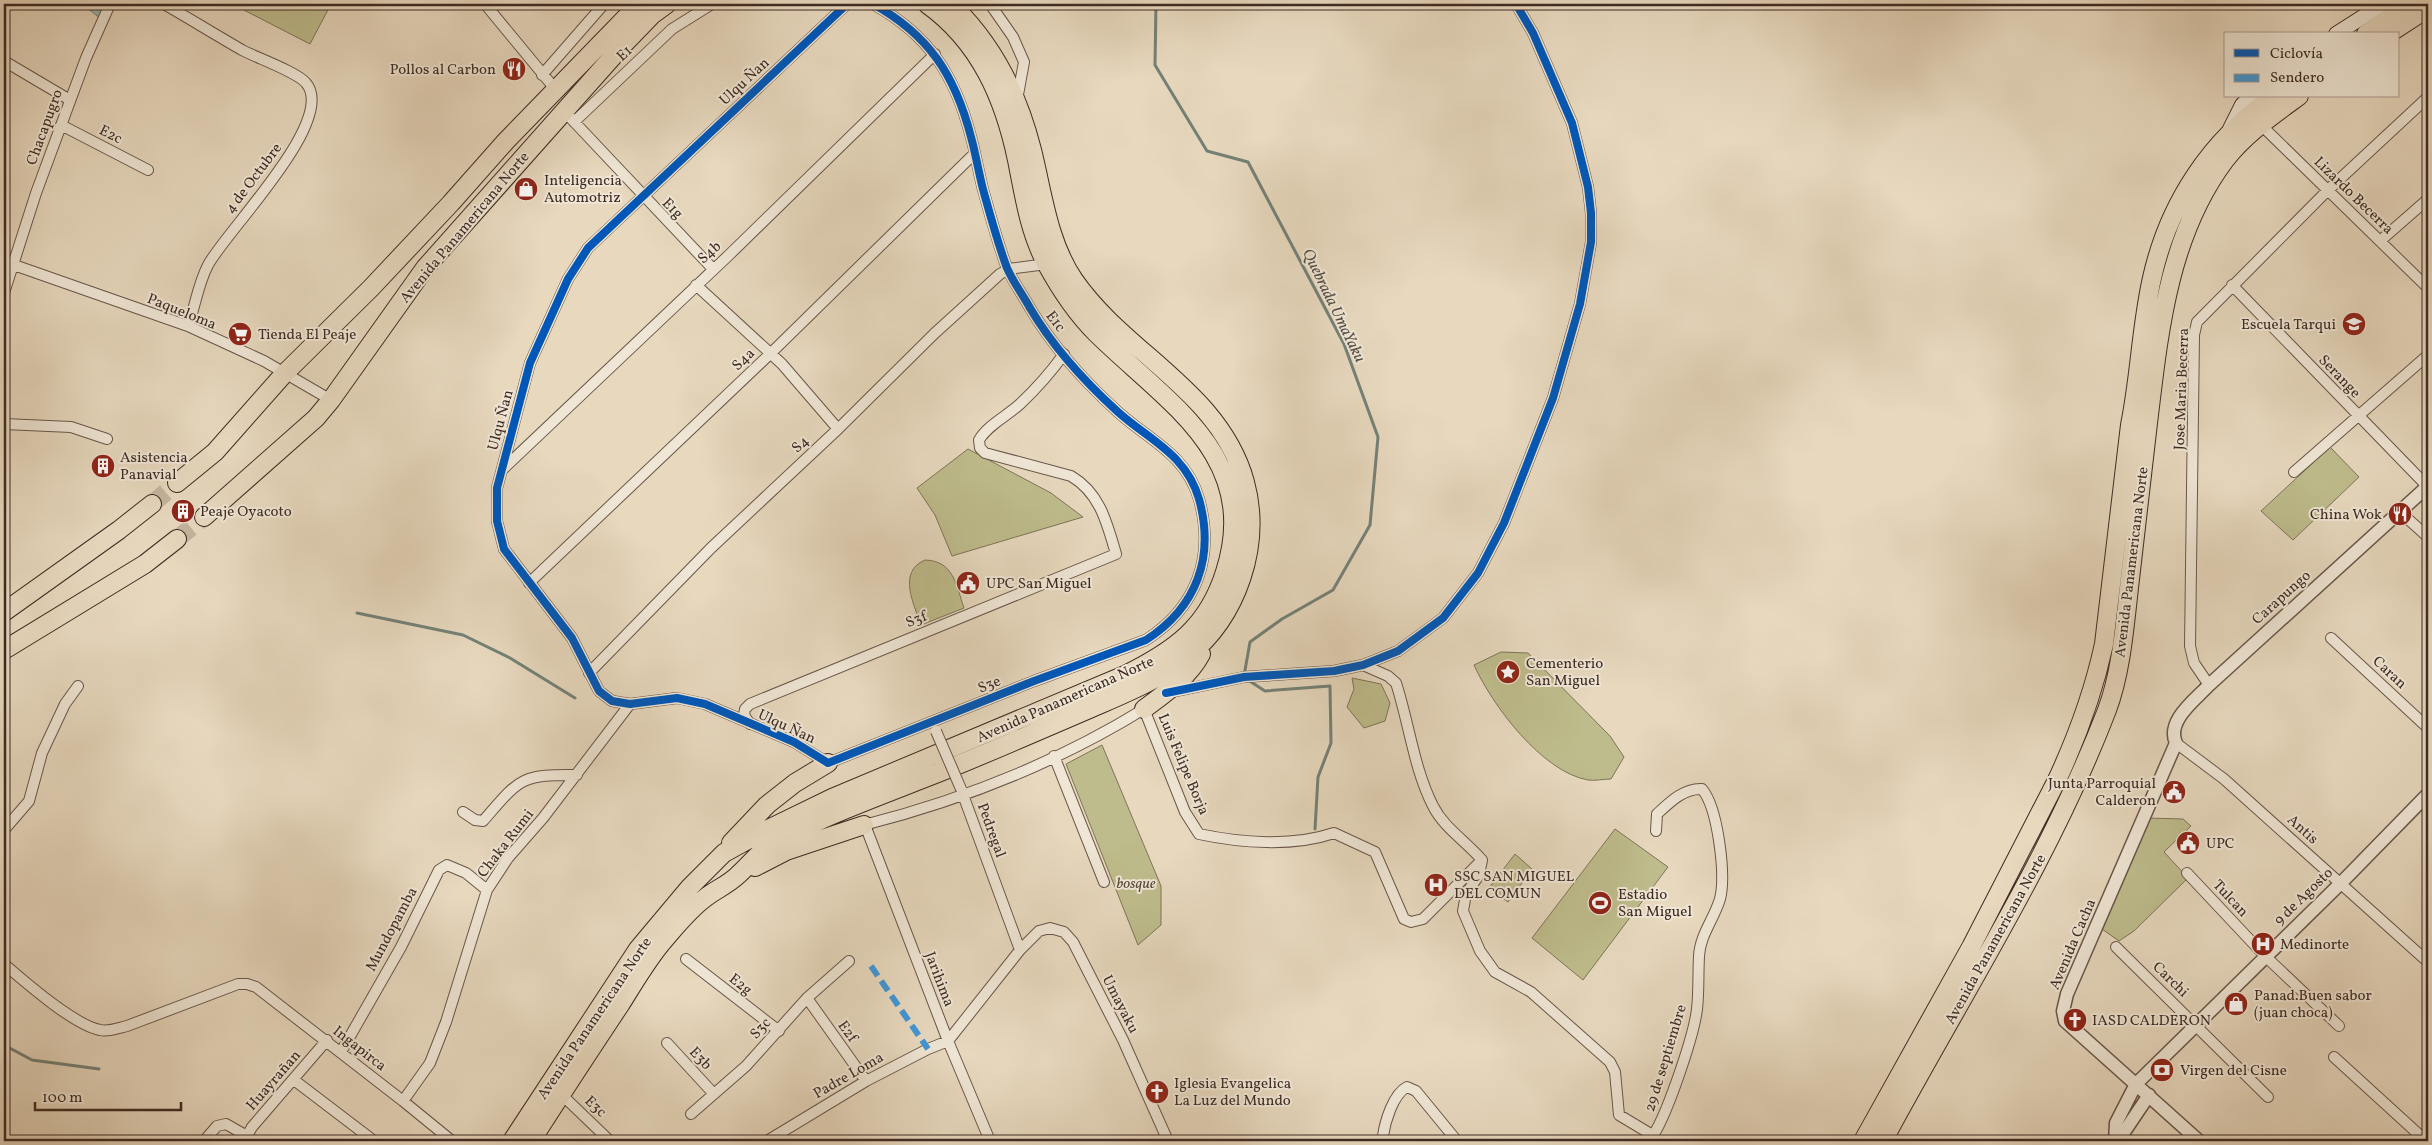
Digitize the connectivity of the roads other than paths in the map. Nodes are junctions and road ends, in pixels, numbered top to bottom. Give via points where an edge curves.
1 (110, 4) edge
2 (164, 4) edge
3 (485, 4) edge
4 (604, 4) edge
5 (639, 4) edge
6 (667, 4) edge
7 (712, 4) edge
8 (847, 4) edge
9 (872, 4) edge
10 (927, 4) edge
11 (951, 4) edge
12 (990, 4) edge
13 (1516, 4) edge
14 (2410, 4) edge
15 (2373, 6) edge
16 (2428, 8) edge
17 (2339, 32) edge
18 (2369, 32) edge
19 (2391, 32) edge
20 (935, 54) junction
21 (4, 61) edge
22 (542, 76) junction
23 (556, 90) junction
24 (2428, 96) edge
25 (2249, 98) edge
26 (2271, 98) edge
27 (2296, 98) edge
28 (70, 100) junction
29 (1016, 102) junction
30 (569, 116) junction
31 (2260, 124) junction
32 (61, 125) junction
33 (2227, 135) junction
34 (975, 153) junction
35 (148, 170) dead end
36 (2328, 190) junction
37 (642, 196) junction
38 (2428, 198) edge
39 (2380, 241) junction
40 (1047, 264) junction
41 (14, 265) junction
42 (713, 269) junction
43 (1008, 269) junction
44 (696, 284) junction
45 (2232, 285) junction
46 (2428, 288) edge
47 (4, 293) edge
48 (188, 326) junction
49 (770, 354) junction
50 (1064, 354) junction
51 (2428, 355) edge
52 (284, 374) junction
53 (331, 400) junction
54 (2358, 418) junction
55 (4, 424) edge
56 (838, 429) junction
57 (107, 439) dead end
58 (502, 470) junction
59 (2294, 472) dead end
60 (177, 483) tunnel mouth
61 (2428, 486) edge
62 (152, 504) tunnel mouth
63 (2399, 511) junction
64 (204, 517) tunnel mouth
65 (2428, 537) edge
66 (178, 539) tunnel mouth
67 (529, 583) junction
68 (4, 612) edge
69 (1159, 632) joint
70 (1207, 636) junction
71 (2331, 638) dead end
72 (4, 650) edge
73 (1363, 665) junction
74 (589, 673) junction
75 (2209, 685) junction
76 (78, 686) dead end
77 (1166, 693) junction
78 (630, 704) junction
79 (1144, 709) junction
80 (750, 724) junction
81 (934, 727) junction
82 (2428, 728) edge
83 (2176, 744) junction
84 (1054, 756) junction
85 (828, 763) junction
86 (577, 775) junction
87 (963, 793) junction
88 (2428, 794) edge
89 (463, 812) dead end
90 (865, 825) junction
91 (4, 830) edge
92 (1656, 831) dead end
93 (724, 853) junction
94 (1482, 860) junction
95 (2188, 873) dead end
96 (737, 876) junction
97 (1104, 882) dead end
98 (2341, 883) junction
99 (487, 890) junction
100 (2116, 946) dead end
101 (1020, 950) junction
102 (2265, 956) junction
103 (686, 959) dead end
104 (849, 961) dead end
105 (2428, 962) edge
106 (4, 964) edge
107 (806, 998) junction
108 (2195, 1024) junction
109 (2339, 1026) dead end
110 (779, 1031) junction
111 (327, 1040) junction
112 (948, 1041) junction
113 (667, 1043) dead end
114 (341, 1052) junction
115 (2334, 1057) dead end
116 (294, 1080) junction
117 (866, 1081) junction
118 (2136, 1084) junction
119 (713, 1093) junction
120 (561, 1094) junction
121 (2149, 1095) junction
122 (2268, 1097) dead end
123 (403, 1101) junction
124 (692, 1114) dead end
125 (1652, 1138) edge
126 (248, 1139) edge
127 (204, 1141) edge
128 (374, 1141) edge
129 (452, 1141) edge
130 (512, 1141) edge
131 (531, 1141) edge
132 (610, 1141) edge
133 (767, 1141) edge
134 (990, 1141) edge
135 (1168, 1141) edge
136 (1387, 1141) edge
137 (1457, 1141) edge
138 (1864, 1141) edge
139 (1883, 1141) edge
140 (2117, 1141) edge
141 (2199, 1141) edge
142 (2426, 1141) edge

1 - 28 street, Chacapugro
2 - 48 street, 4 de Octubre via 306,82 312,94 305,122 289,158 207,266
3 - 22 street
4 - 22 street
5 - 23 highway, Avenida Panamericana Norte
6 - 30 highway, Avenida Panamericana Norte via 641,27
7 - 30 street, E1 via 672,29
8 - 37 street, Ulqu Ñan
9 - 20 street, E1c via 909,27
10 - 40 highway, Avenida Panamericana Norte via 951,25 977,56 1001,100 1031,227
11 - 29 highway, Avenida Panamericana Norte via 971,22 990,49 1006,74
12 - 29 street via 1013,37 1024,62
13 - 73 street via 1533,33 1572,123 1588,186 1591,242 1580,304 1553,398 1504,523 1478,573 1443,618 1398,651
14 - 18 highway
15 - 17 main road
16 - 19 highway
20 - 34 street, E1c via 955,92
20 - 42 street, S4b
21 - 28 street
22 - 23 street
23 - 52 highway, Avenida Panamericana Norte via 371,288
24 - 36 street, Jose Maria Becerra
25 - 33 main road, Avenida Panamericana Norte
26 - 33 highway, Avenida Panamericana Norte
27 - 31 highway, Avenida Panamericana Norte
28 - 32 street, Chacapugro
29 - 70 highway, Avenida Panamericana Norte via 1031,145 1040,192 1052,230 1074,280 1118,331 1199,403 1221,431 1238,463 1249,502 1248,552 1233,599
30 - 37 street, E1g
30 - 53 highway, Avenida Panamericana Norte via 426,268
31 - 36 street, Lizardo Becerra
31 - 139 highway, Avenida Panamericana Norte via 2226,158 2213,178 2186,229 2171,272 2152,394 2123,640 2108,706 2073,792 2045,848
32 - 35 street, E2c
32 - 41 street, Chacapugro
33 - 138 highway, Avenida Panamericana Norte via 2199,167 2183,196 2165,233 2151,280 2104,644 2070,753 1972,947
34 - 43 street, E1c via 983,191
34 - 49 street, S4a
36 - 39 street, Lizardo Becerra
36 - 45 street, Jose Maria Becerra
37 - 42 street, E1g
37 - 58 street, Ulqu Ñan via 588,248 568,279 530,363
38 - 39 street
39 - 46 street, Lizardo Becerra
40 - 43 street
40 - 93 highway, Avenida Panamericana Norte via 1094,331 1182,410 1216,457 1226,484 1233,519 1228,563 1217,594 1183,640 1150,663 832,798
41 - 47 street, Chacapugro
41 - 48 street, Paqueloma
42 - 44 street, S4b
43 - 50 street, E1c via 1041,326
43 - 56 street, S4 via 935,333
44 - 49 street
44 - 58 street, S4b
45 - 54 street, Serange
45 - 75 street, Jose Maria Becerra via 2200,317 2194,335 2190,646 2194,663
48 - 52 street, Paqueloma
49 - 56 street
49 - 67 street, S4a
50 - 69 street, E1c via 1090,387 1180,462 1199,499 1204,534 1201,569 1194,590 1181,611
50 - 80 street, S3f via 1020,403 983,432 980,448 985,453 1071,476 1083,483 1094,494 1106,519 1116,554 757,700 744,709
51 - 54 street
52 - 53 street, Paqueloma
52 - 60 highway, Avenida Panamericana Norte via 215,452
53 - 64 highway, Avenida Panamericana Norte via 316,418
54 - 59 street
54 - 61 street, Serange
55 - 57 street via 71,426
56 - 74 street, S4 via 711,548
58 - 67 street, Ulqu Ñan via 497,488 497,521 504,549
61 - 63 street, Carapungo
62 - 68 highway
63 - 65 street
63 - 75 street, Carapungo
66 - 72 highway via 145,564
67 - 74 street, Ulqu Ñan via 572,638
69 - 81 street, S3e via 1146,640 1034,681
70 - 77 highway via 1193,667
70 - 96 highway, Avenida Panamericana Norte via 1190,655 1173,667 1125,693 786,835 754,858
71 - 82 street, Caran
73 - 77 street via 1328,672 1236,679
73 - 94 street via 1396,683 1433,806 1452,832 1469,844
74 - 78 street, Ulqu Ñan via 600,691 612,701
75 - 83 street, Carapungo via 2174,725
76 - 91 street via 65,704 42,752 29,801
77 - 79 highway
78 - 80 street, Ulqu Ñan via 677,698 705,704
78 - 86 street, Chaka Rumi
79 - 84 street, Luis Felipe Borja via 1106,732
79 - 94 street, Luis Felipe Borja via 1185,812 1199,834 1239,841 1292,841 1316,839 1334,833 1375,852 1404,919 1411,922 1423,919
80 - 85 street, Ulqu Ñan via 794,742
81 - 85 street, S3e
81 - 87 street, Pedregal, bridge
83 - 98 street, Antis via 2224,779
83 - 118 street, Avenida Cacha via 2071,986 2064,1011 2067,1023
84 - 87 street, Luis Felipe Borja
84 - 97 street
85 - 93 highway via 767,805
86 - 89 street via 526,778 514,786 483,821
86 - 99 street, Chaka Rumi via 508,858
87 - 90 street, Luis Felipe Borja
87 - 101 street, Pedregal
88 - 98 street, 9 de Agosto
90 - 96 highway via 786,851
90 - 112 street, Jarihima
92 - 125 street, 29 de septiembre via 1657,814 1681,794 1694,788 1702,789 1708,795 1720,840 1723,870 1720,900 1706,928 1699,955 1697,1012 1666,1110
93 - 130 highway, Avenida Panamericana Norte via 690,886 638,949
94 - 125 street via 1479,875 1466,894 1464,911 1480,951 1495,972 1531,992 1610,1062 1615,1072 1619,1115
95 - 102 street, Tulcan
96 - 120 highway, Avenida Panamericana Norte via 701,900 662,943
98 - 102 street, 9 de Agosto
98 - 105 street, Antis
99 - 114 street, Mundopamba via 466,873 447,864 439,870 401,947
99 - 123 street, Chaka Rumi via 433,1055
100 - 108 street, Carchi
101 - 112 street
101 - 135 street, Umayaku via 1040,931 1050,928 1064,932 1073,942 1123,1040
102 - 108 street, 9 de Agosto
102 - 109 street, Tulcan
103 - 110 street, E2g
104 - 107 street, S3c
106 - 111 street, Ingapirca via 76,1019 100,1030 127,1026 247,984 256,987
107 - 110 street, S3c
107 - 117 street, E2f
108 - 118 street, 9 de Agosto
108 - 122 street, Carchi
110 - 119 street, S3c via 746,1066
111 - 114 street, Ingapirca
111 - 116 street, Huayrañan
112 - 117 street, Padre Loma
112 - 134 street, Jarihima
113 - 119 street, E3b
114 - 123 street, Ingapirca
115 - 142 street
116 - 126 street, Huayrañan via 252,1127
116 - 128 street
117 - 133 street, Padre Loma
118 - 121 street, Avenida Cacha
118 - 140 street, 9 de Agosto via 2118,1118 2115,1128
119 - 124 street, S3c
120 - 131 highway, Avenida Panamericana Norte
120 - 132 street, E3c
121 - 140 street
121 - 141 street, Avenida Cacha
123 - 129 street, Ingapirca
126 - 127 street via 226,1124 217,1126
136 - 137 street via 1383,1136 1385,1123 1401,1090 1407,1088 1416,1090

